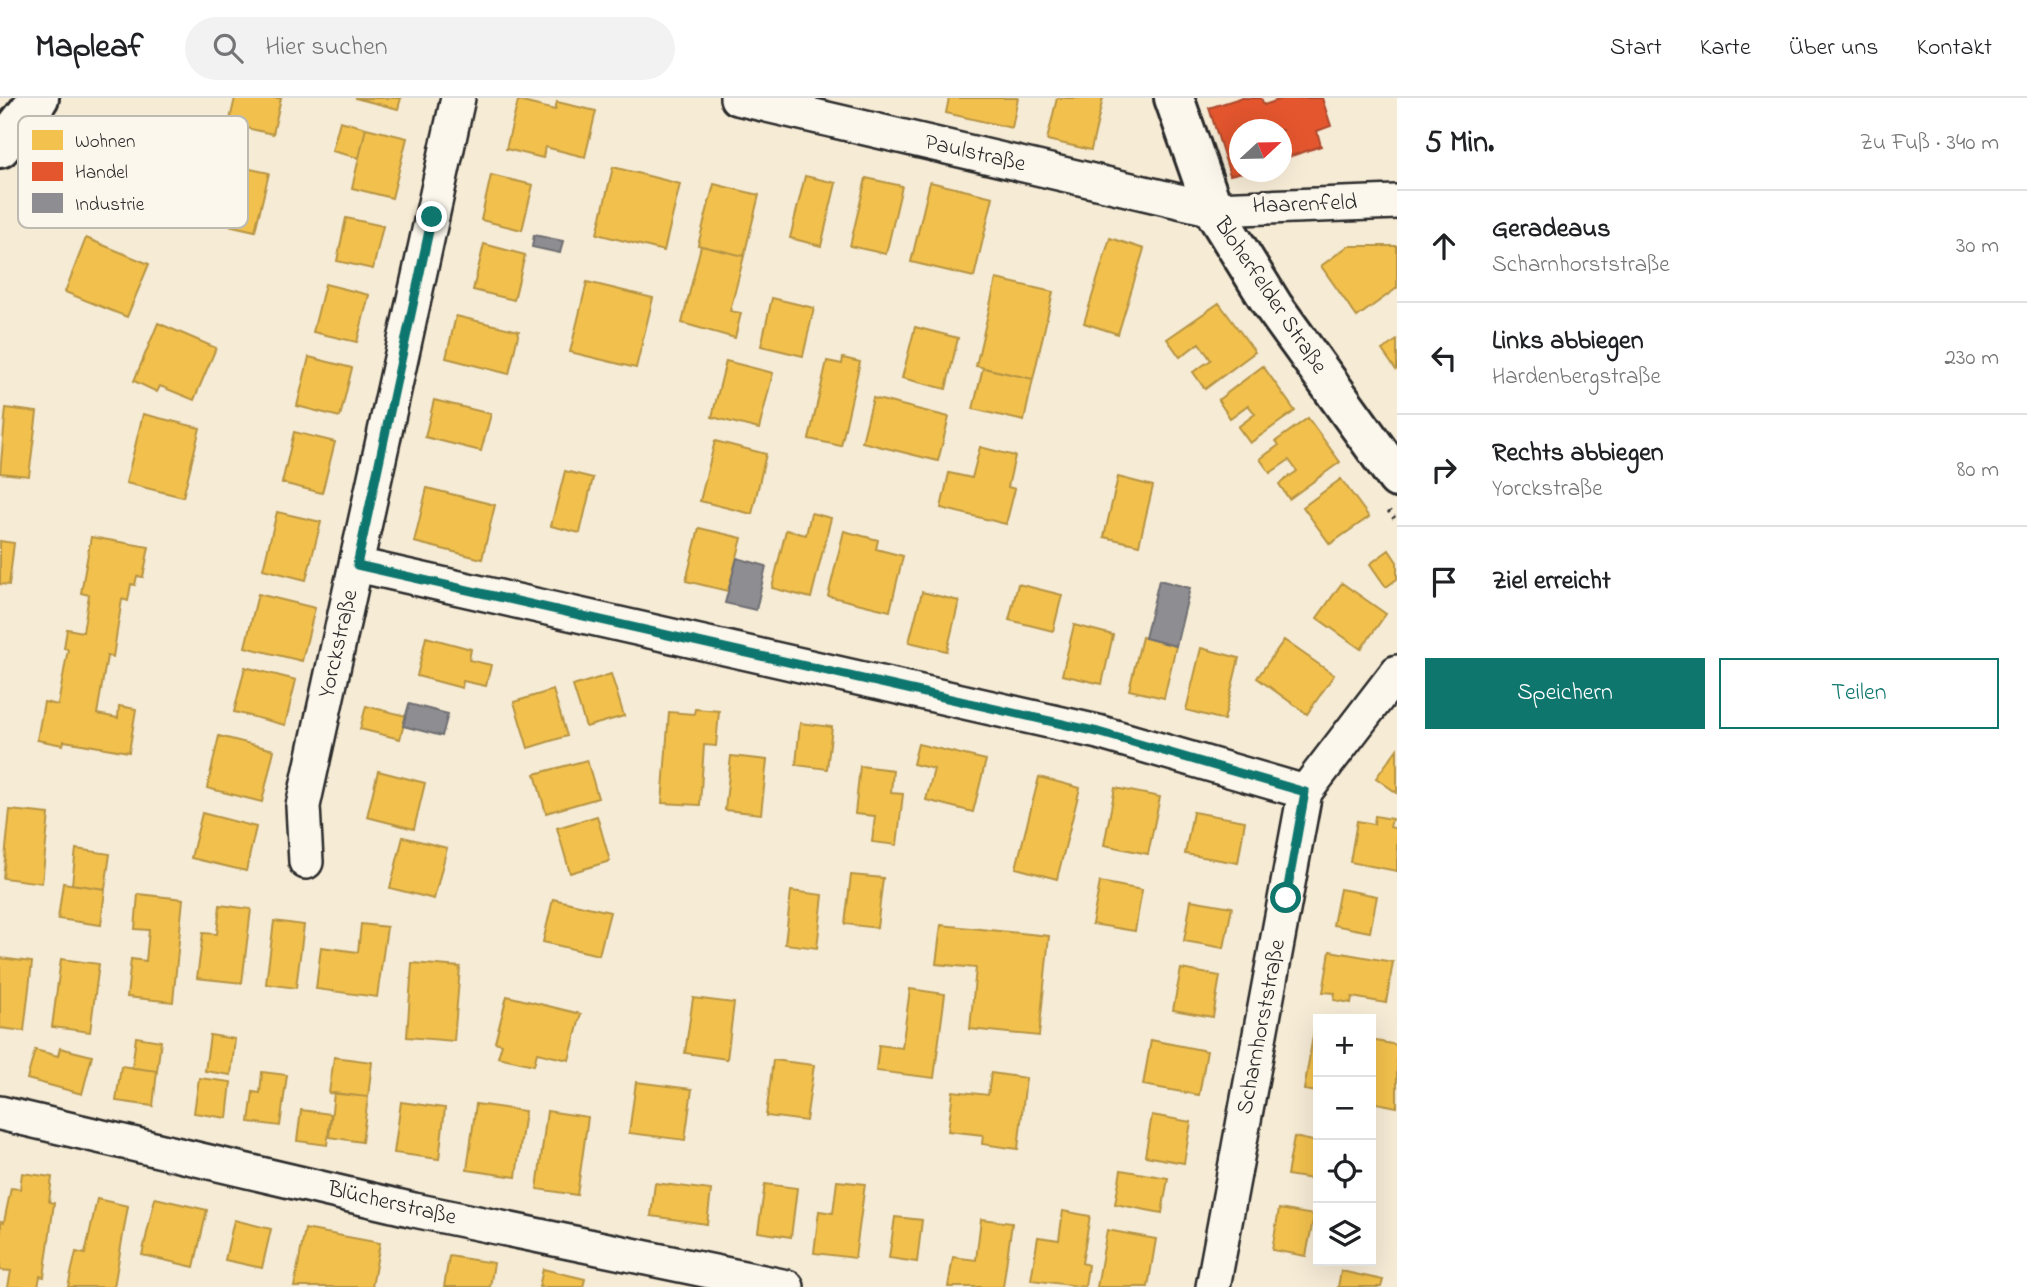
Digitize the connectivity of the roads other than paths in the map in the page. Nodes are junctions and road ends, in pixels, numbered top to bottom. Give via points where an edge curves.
1 (39, 98) edge
2 (458, 98) edge
3 (737, 98) edge
4 (1174, 98) edge
5 (25, 116) edge
6 (18, 125) edge
7 (0, 148) edge
8 (1397, 202) edge
9 (1213, 209) junction
10 (1397, 478) edge
11 (357, 565) junction
12 (1397, 672) edge
13 (1305, 792) junction
14 (306, 862) dead end
15 (0, 1112) edge
16 (787, 1287) edge
17 (1213, 1287) edge

1 - 5 street
2 - 11 street, Yorckstraße
3 - 9 street, Paulstraße
4 - 9 street, Bloherfelder Straße
6 - 7 street
8 - 9 street, Haarenfeld
9 - 10 street, Bloherfelder Straße via 1273,306
11 - 13 street via 1098,732
11 - 14 street, Yorckstraße via 303,806
12 - 13 street, Scharnhorststraße
13 - 17 street, Scharnhorststraße
15 - 16 street, Blücherstraße via 414,1210

